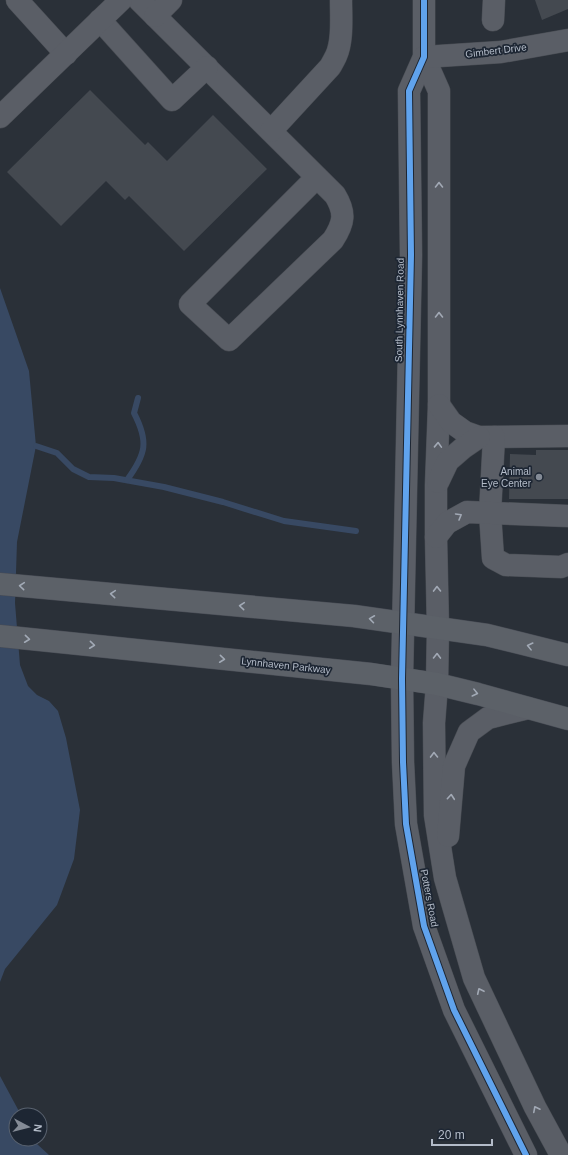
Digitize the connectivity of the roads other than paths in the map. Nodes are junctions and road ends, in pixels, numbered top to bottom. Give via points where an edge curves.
1 (17, 0) edge
2 (121, 0) edge
3 (139, 0) edge
4 (171, 0) edge
5 (341, 0) edge
6 (424, 0) edge
7 (156, 16) junction
8 (100, 20) junction
9 (568, 40) edge
10 (66, 54) junction
11 (424, 57) junction
12 (207, 67) junction
13 (0, 117) edge
14 (270, 131) junction
15 (316, 177) junction
16 (439, 405) junction
17 (568, 436) edge
18 (487, 437) junction
19 (436, 485) junction
20 (490, 513) junction
21 (568, 516) edge
22 (436, 538) junction
23 (568, 564) edge
24 (0, 584) edge
25 (403, 623) junction
26 (438, 628) junction
27 (0, 636) edge
28 (568, 655) edge
29 (402, 679) junction
30 (437, 684) junction
31 (528, 708) junction
32 (568, 719) edge
33 (445, 878) junction
34 (526, 1155) edge
35 (561, 1155) edge

1 - 10 street
2 - 8 street
3 - 7 street
4 - 7 street
5 - 14 street via 340,34 336,55 330,67
6 - 11 street, South Lynnhaven Road
7 - 12 street
8 - 10 street
8 - 12 street via 172,100
9 - 11 street, Gimbert Drive via 501,52
10 - 13 street
16 -> 11 street, South Lynnhaven Road via 439,91
11 - 25 street, South Lynnhaven Road via 409,91 411,255
12 - 14 street
14 - 15 street
15 - 15 street via 190,304 229,340 333,240 341,228 343,215 340,203
16 - 18 street via 451,422 465,432
19 -> 16 street, South Lynnhaven Road
17 - 18 street
18 - 19 street via 463,448 448,461
18 - 20 street
19 - 22 street, South Lynnhaven Road
20 - 21 street
22 -> 20 street via 447,523 467,512
20 - 23 street via 493,558 506,565 561,567
26 -> 22 street, South Lynnhaven Road
25 -> 24 main road via 354,616
25 - 26 main road
25 - 29 street, Potters Road
28 -> 26 main road via 487,635
30 -> 26 street, South Lynnhaven Road
27 -> 29 main road, Lynnhaven Parkway via 358,672
29 - 30 main road, Lynnhaven Parkway
29 - 34 street, Potters Road via 406,824 424,926 454,1010
30 -> 31 main road, Lynnhaven Parkway
33 -> 30 street, Potters Road via 435,815 434,730
31 - 32 main road, Lynnhaven Parkway
33 -> 31 street via 454,766 469,732 488,718
35 -> 33 street, Potters Road via 535,1107 474,978

